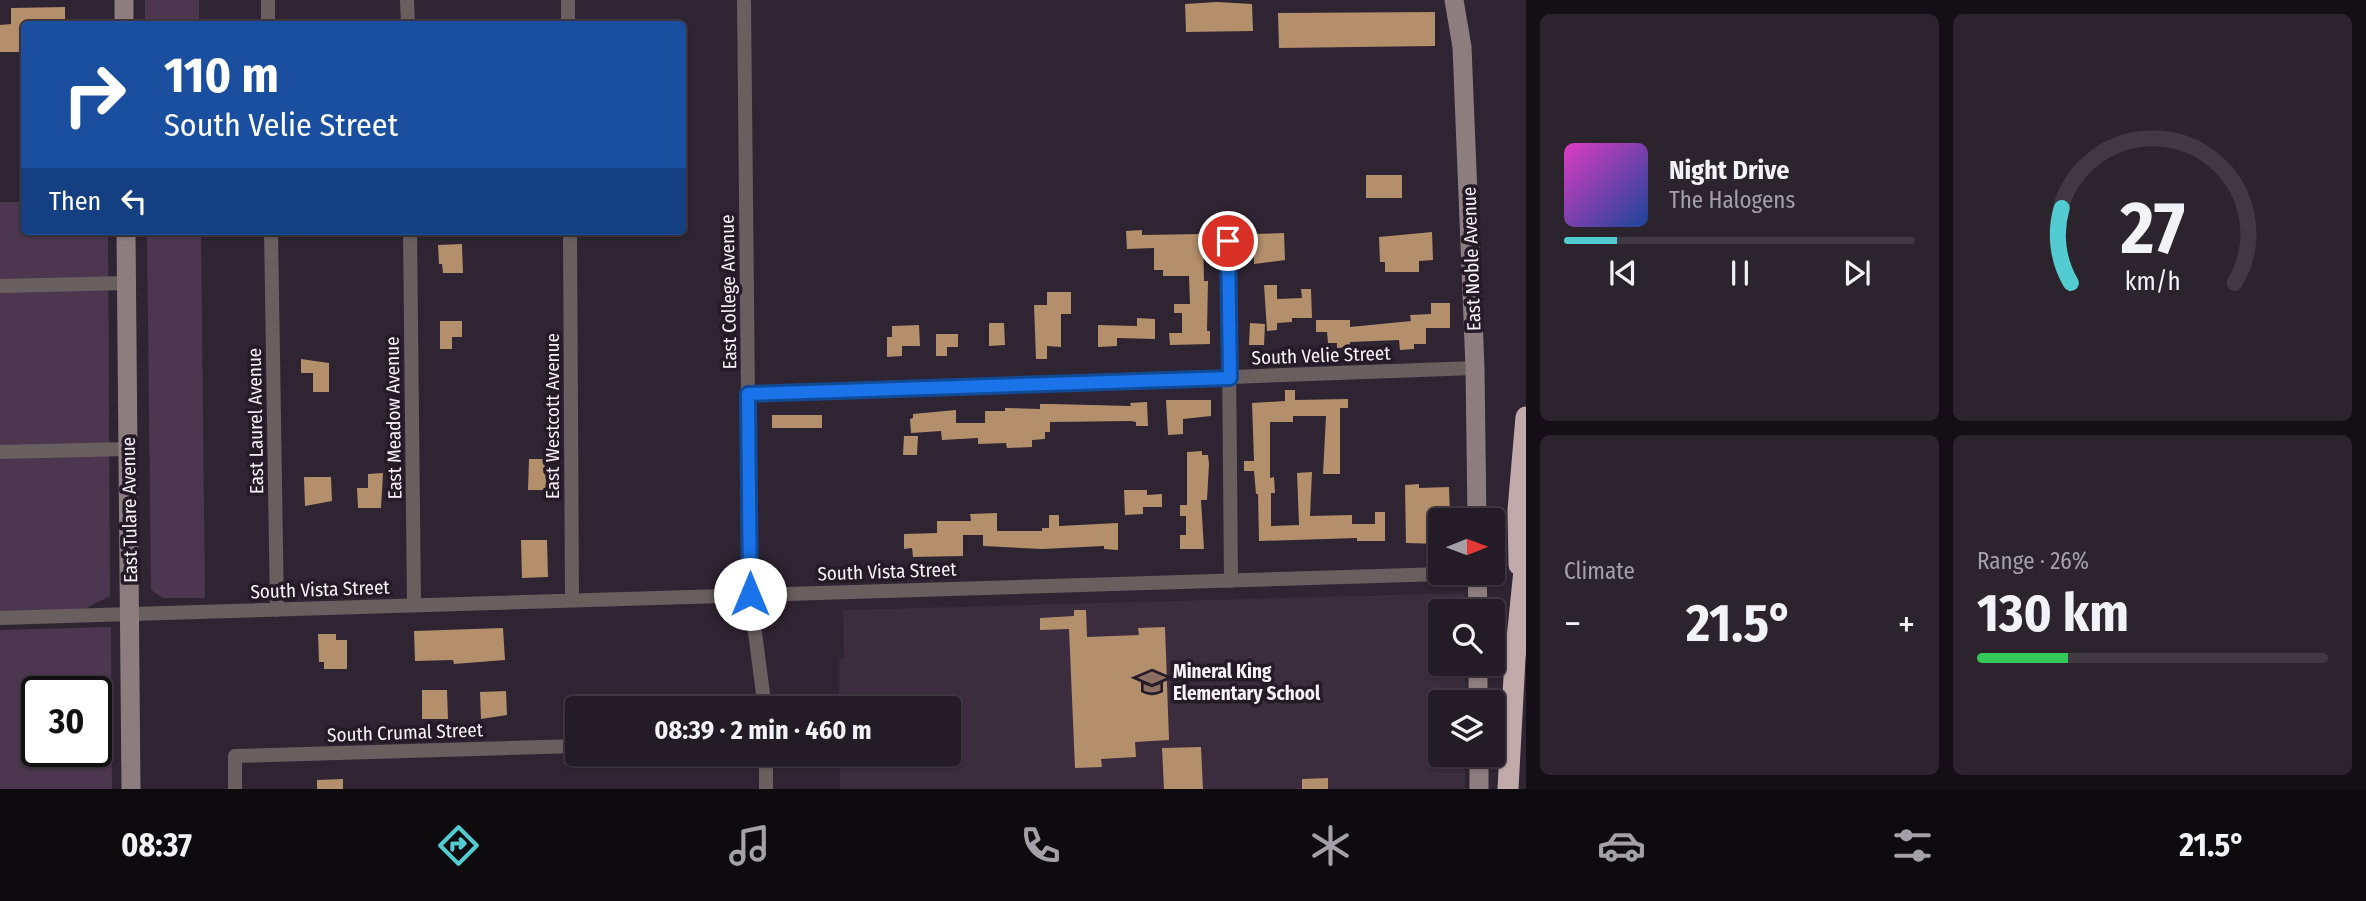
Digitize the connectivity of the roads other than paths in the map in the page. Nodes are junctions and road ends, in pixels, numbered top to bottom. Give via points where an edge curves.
1 (124, 0) edge
2 (268, 0) edge
3 (407, 0) edge
4 (568, 0) edge
5 (744, 0) edge
6 (1454, 0) edge
7 (124, 21) edge
8 (268, 21) edge
9 (408, 21) edge
10 (568, 21) edge
11 (126, 235) edge
12 (271, 235) edge
13 (410, 235) edge
14 (570, 235) edge
15 (1228, 241) dead end
16 (127, 283) junction
17 (0, 285) edge
18 (1475, 368) junction
19 (1230, 378) junction
20 (748, 394) junction
21 (1526, 417) edge
22 (128, 449) junction
23 (0, 452) edge
24 (1477, 508) edge
25 (1526, 551) edge
26 (1428, 575) edge
27 (1231, 581) junction
28 (750, 594) junction
29 (572, 600) junction
30 (414, 605) junction
31 (1520, 607) junction
32 (277, 610) junction
33 (130, 614) junction
34 (0, 618) edge
35 (763, 696) edge
36 (565, 746) edge
37 (766, 766) edge
38 (1479, 767) edge
39 (131, 789) edge
40 (235, 789) edge
41 (766, 789) edge
42 (1479, 789) edge
43 (1508, 789) edge

1 - 7 street
2 - 8 street
3 - 9 street
4 - 10 street
5 - 20 street, East College Avenue
6 - 18 street, East Noble Avenue via 1462,47
11 - 16 street, East Tulare Avenue
12 - 32 street, East Laurel Avenue
13 - 30 street, East Meadow Avenue
14 - 29 street, East Westcott Avenue
15 - 19 street
16 - 17 street
16 - 22 street, East Tulare Avenue
18 - 19 street, South Velie Street
18 - 24 street, East Noble Avenue
19 - 20 street, South Velie Street
19 - 27 street
20 - 28 street, East College Avenue
21 - 31 highway via 1518,510
22 - 23 street
22 - 33 street, East Tulare Avenue
25 - 31 highway
26 - 27 street, South Vista Street
27 - 28 street, South Vista Street
28 - 29 street, South Vista Street
28 - 35 street, East College Avenue
29 - 30 street, South Vista Street
30 - 32 street, South Vista Street
31 - 43 highway
32 - 33 street, South Vista Street
33 - 34 street, South Vista Street
33 - 39 street, East Tulare Avenue
36 - 40 street, South Crumal Street via 234,756
37 - 41 street
38 - 42 street

